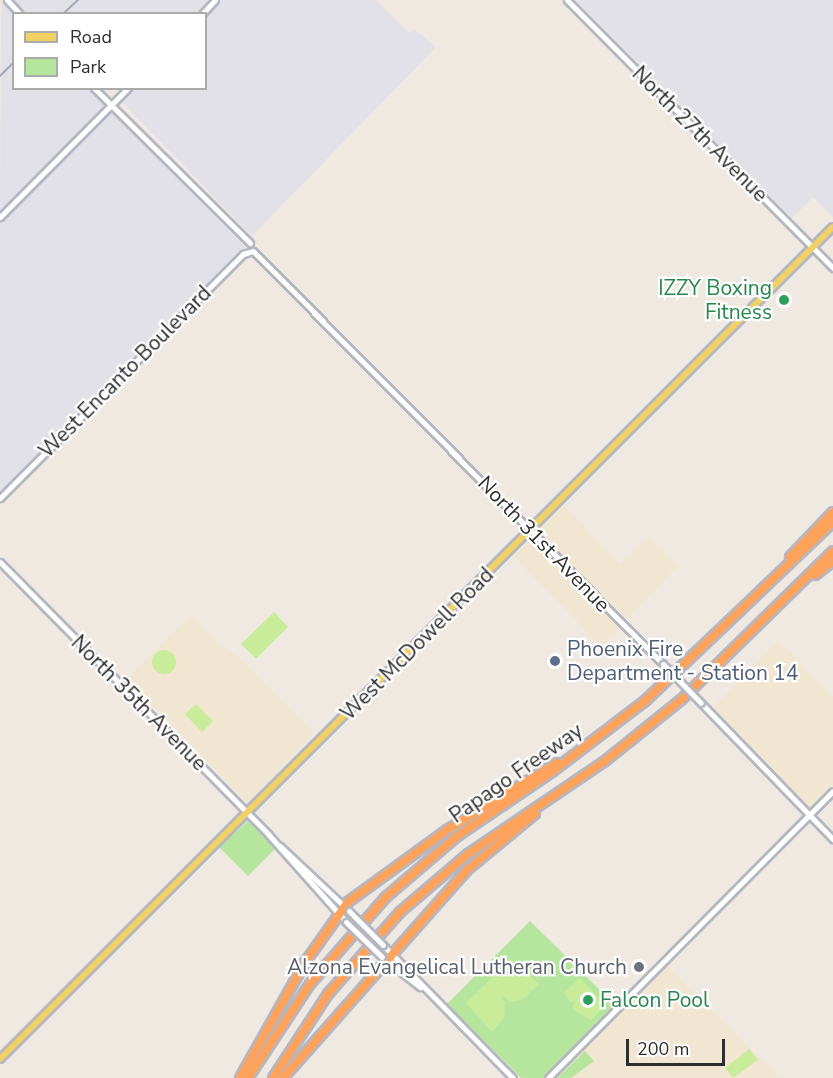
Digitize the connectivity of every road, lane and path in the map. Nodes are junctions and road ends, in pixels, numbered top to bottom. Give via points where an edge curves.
1 (7, 0) edge
2 (215, 0) edge
3 (567, 0) edge
4 (18, 12) edge
5 (204, 12) edge
6 (96, 90) edge
7 (126, 90) edge
8 (111, 106) junction
9 (0, 217) edge
10 (833, 227) edge
11 (250, 243) dead end
12 (813, 247) junction
13 (253, 251) joint
14 (833, 268) edge
15 (0, 498) edge
16 (833, 512) edge
17 (833, 522) edge
18 (531, 529) junction
19 (833, 551) edge
20 (833, 561) edge
21 (0, 562) edge
22 (756, 597) junction
23 (788, 597) junction
24 (592, 742) junction
25 (605, 760) junction
26 (833, 792) edge
27 (247, 813) junction
28 (809, 815) junction
29 (833, 839) edge
30 (278, 845) junction
31 (347, 909) junction
32 (340, 917) junction
33 (389, 951) junction
34 (384, 959) junction
35 (420, 987) junction
36 (0, 1059) edge
37 (240, 1078) edge
38 (248, 1078) edge
39 (273, 1078) edge
40 (283, 1078) edge
41 (513, 1078) edge
42 (548, 1078) edge

1 - 4 street
2 - 5 street
3 - 12 street, North 27th Avenue
6 - 8 street
7 - 8 street
8 - 9 street
8 - 11 street
10 - 12 main road, West McDowell Road
12 - 14 street, North 27th Avenue
12 - 18 main road, West McDowell Road
13 - 15 street, West Encanto Boulevard via 243,254
13 - 18 street, North 31st Avenue
16 - 22 highway
17 - 22 highway, Papago Freeway
18 - 27 main road, West McDowell Road
18 - 28 street, North 31st Avenue, bridge
19 - 23 highway, Papago Freeway
20 - 23 highway
21 - 27 street, North 35th Avenue
22 - 24 highway, Papago Freeway via 645,701
23 - 25 highway, Papago Freeway via 682,699
24 - 31 highway via 447,830
24 - 38 highway, Papago Freeway via 456,837 386,897 310,984
25 - 33 highway via 476,861
25 - 39 highway, Papago Freeway via 468,854 400,912 341,978
26 - 28 street
27 - 30 street, North 35th Avenue
27 - 36 main road, West McDowell Road
28 - 29 street, North 31st Avenue
28 - 42 street
30 - 31 street, North 35th Avenue via 289,850
30 - 32 street, North 35th Avenue
31 - 32 highway
31 - 33 street, North 35th Avenue, bridge
32 - 34 street, North 35th Avenue, bridge
32 - 37 highway via 306,961
33 - 34 highway
33 - 35 street, North 35th Avenue
34 - 35 street, North 35th Avenue
34 - 40 highway
35 - 41 street, North 35th Avenue

